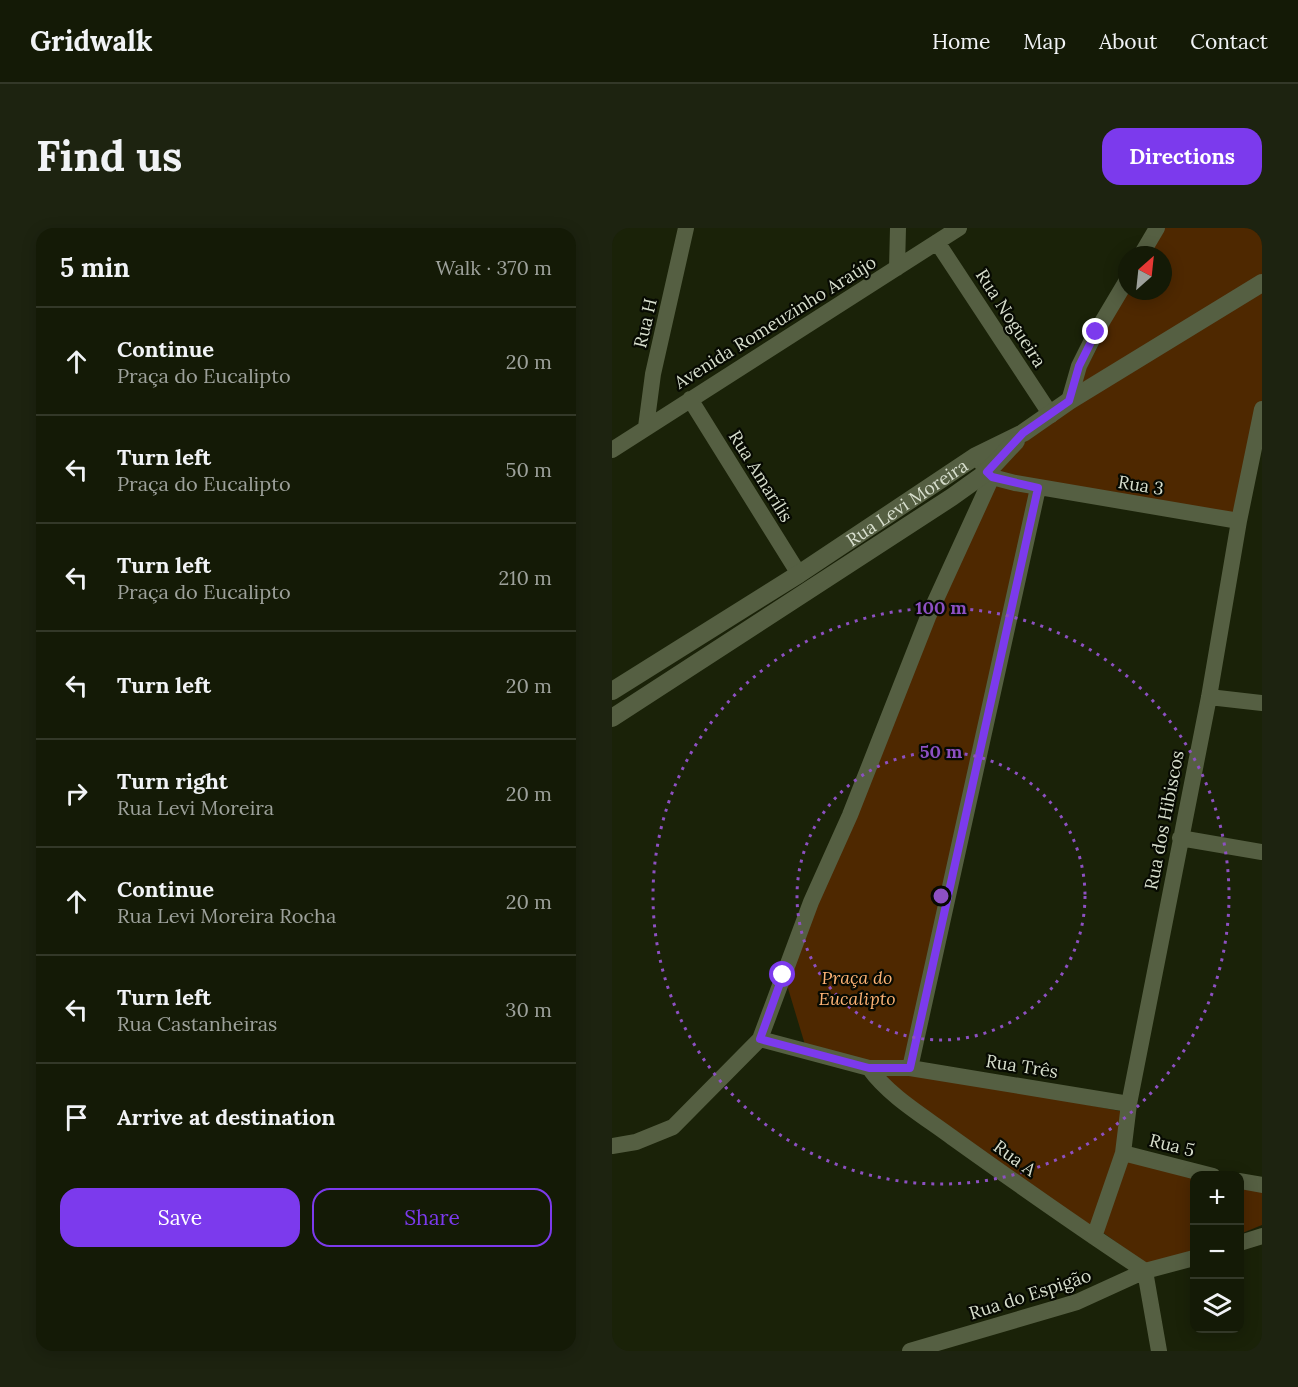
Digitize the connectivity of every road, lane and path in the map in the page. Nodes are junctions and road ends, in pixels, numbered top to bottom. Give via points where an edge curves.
1 (686, 228) edge
2 (898, 228) edge
3 (959, 228) edge
4 (1157, 228) edge
5 (938, 242) junction
6 (1147, 246) edge
7 (897, 268) junction
8 (1262, 284) edge
9 (1118, 295) edge
10 (690, 399) junction
11 (1069, 401) junction
12 (1262, 409) edge
13 (1052, 415) junction
14 (646, 427) junction
15 (1023, 433) junction
16 (612, 450) edge
17 (976, 456) junction
18 (989, 474) junction
19 (1038, 488) junction
20 (1239, 521) junction
21 (799, 574) junction
22 (612, 691) edge
23 (1209, 697) junction
24 (1262, 703) edge
25 (612, 718) edge
26 (1180, 838) junction
27 (1262, 852) edge
28 (760, 1039) junction
29 (869, 1068) junction
30 (910, 1068) junction
31 (1129, 1104) junction
32 (612, 1146) edge
33 (1123, 1153) junction
34 (1193, 1171) edge
35 (1244, 1182) edge
36 (1262, 1185) edge
37 (1262, 1236) edge
38 (1094, 1237) junction
39 (1244, 1241) edge
40 (1190, 1259) edge
41 (1145, 1271) junction
42 (910, 1351) edge
43 (1159, 1351) edge

1 - 14 street, Rua H
2 - 7 street
3 - 5 street, Avenida Romeuzinho Araújo
4 - 6 street
5 - 7 street, Avenida Romeuzinho Araújo
5 - 13 street, Rua Nogueira
7 - 10 street, Avenida Romeuzinho Araújo
8 - 11 main road
9 - 11 street via 1079,366
10 - 14 street, Avenida Romeuzinho Araújo
10 - 21 street, Rua Amarílis
11 - 13 main road
12 - 20 street, Rua dos Hibiscos
13 - 15 main road
14 - 16 street, Avenida Romeuzinho Araújo
15 - 17 main road, Rua Levi Moreira
15 - 18 main road, Rua Levi Moreira
17 - 18 street
17 - 21 main road, Rua Levi Moreira
18 - 19 street, Rua 3
18 - 25 main road, Rua Levi Moreira
18 - 28 street via 811,902
19 - 20 street, Rua 3
19 - 30 street
20 - 23 street, Rua dos Hibiscos
21 - 22 main road, Rua Levi Moreira
23 - 24 street
23 - 26 street, Rua dos Hibiscos
26 - 27 street
26 - 31 street, Rua dos Hibiscos
28 - 29 street
28 - 32 street via 673,1127 636,1142
29 - 30 street
29 - 38 street, Rua A via 916,1110
30 - 31 street, Rua Três
31 - 33 street, Rua dos Hibiscos
33 - 34 street, Rua 5
33 - 38 street, Rua dos Hibiscos
35 - 36 street
37 - 39 street
38 - 41 street, Rua A
40 - 41 street, Rua do Espigão
41 - 42 street, Rua do Espigão via 1077,1302
41 - 43 street

